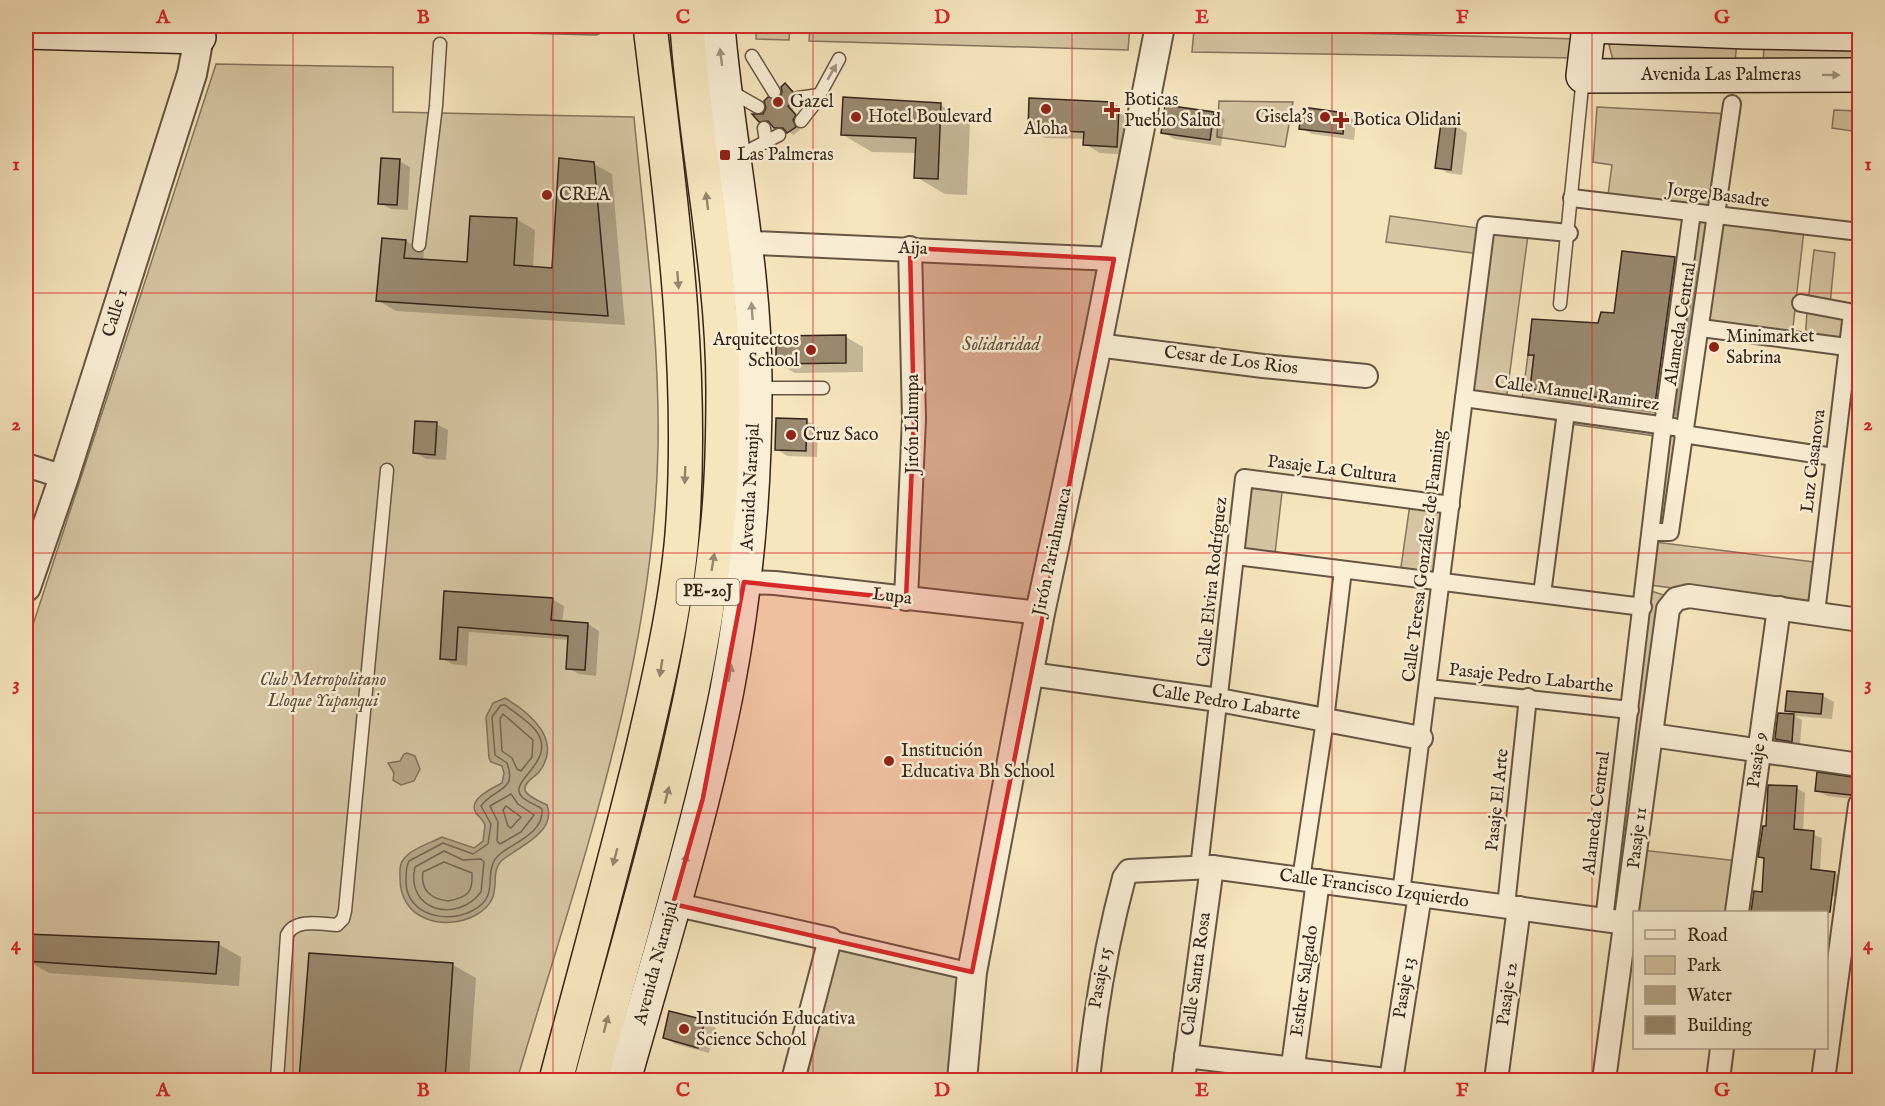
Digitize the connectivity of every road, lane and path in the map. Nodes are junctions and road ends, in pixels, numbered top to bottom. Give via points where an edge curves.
1 (718, 26) edge
2 (1160, 26) edge
3 (1590, 26) edge
4 (1709, 28) edge
5 (198, 31) edge
6 (26, 32) edge
7 (1860, 33) edge
8 (646, 34) edge
9 (688, 39) edge
10 (440, 44) dead end
11 (752, 56) dead end
12 (840, 59) dead end
13 (1860, 75) edge
14 (1583, 76) junction
15 (726, 88) junction
16 (774, 92) dead end
17 (819, 95) junction
18 (798, 98) dead end
19 (1732, 104) dead end
20 (758, 107) dead end
21 (801, 121) dead end
22 (764, 128) dead end
23 (779, 135) dead end
24 (766, 142) junction
25 (735, 158) junction
26 (1572, 198) junction
27 (1692, 212) junction
28 (1717, 215) junction
29 (1860, 232) edge
30 (1569, 233) junction
31 (712, 241) junction
32 (745, 242) junction
33 (419, 245) dead end
34 (910, 248) junction
35 (1114, 259) junction
36 (1801, 303) dead end
37 (1560, 304) dead end
38 (1856, 314) edge
39 (1701, 328) junction
40 (1097, 345) junction
41 (1847, 347) junction
42 (1366, 376) dead end
43 (755, 388) junction
44 (823, 388) dead end
45 (1464, 398) junction
46 (1566, 412) junction
47 (1663, 425) junction
48 (1683, 431) junction
49 (1834, 457) junction
50 (26, 465) edge
51 (387, 470) dead end
52 (64, 477) junction
53 (1244, 478) joint
54 (1451, 505) junction
55 (1651, 532) junction
56 (1236, 556) junction
57 (1343, 570) junction
58 (744, 582) junction
59 (1441, 582) junction
60 (26, 587) edge
61 (1542, 594) junction
62 (906, 599) junction
63 (1642, 607) junction
64 (1779, 608) junction
65 (1040, 613) junction
66 (1816, 613) junction
67 (1860, 620) edge
68 (1030, 674) junction
69 (1428, 688) junction
70 (1528, 697) junction
71 (1219, 700) junction
72 (1629, 710) junction
73 (1325, 720) junction
74 (1651, 735) junction
75 (1421, 738) junction
76 (1759, 752) junction
77 (1860, 765) edge
78 (1860, 805) edge
79 (1205, 868) junction
80 (1124, 878) joint
81 (1310, 880) junction
82 (1411, 894) junction
83 (673, 904) junction
84 (1513, 907) junction
85 (1737, 911) edge
86 (1604, 920) junction
87 (1631, 924) edge
88 (830, 939) junction
89 (1842, 949) edge
90 (972, 972) junction
91 (1828, 1046) edge
92 (1722, 1049) edge
93 (1827, 1049) edge
94 (1186, 1056) junction
95 (1292, 1074) edge
96 (277, 1080) edge
97 (556, 1080) edge
98 (591, 1080) edge
99 (624, 1080) edge
100 (793, 1080) edge
101 (962, 1080) edge
102 (1088, 1080) edge
103 (1183, 1080) edge
104 (1386, 1080) edge
105 (1391, 1080) edge
106 (1496, 1080) edge
107 (1604, 1080) edge
108 (1719, 1080) edge
109 (1823, 1080) edge

15 -> 1 main road, Avenida Naranjal
2 - 35 street, Jirón Pariahuanca
3 - 4 main road
3 - 14 main road
4 - 7 main road
5 - 6 main road
5 - 52 street, Calle 1 via 192,74
8 - 9 main road
8 -> 97 highway, PE-20J via 675,252 686,387 682,539 659,677
31 -> 9 highway, Avenida Naranjal / PE-20J
10 - 33 lane
11 - 16 lane
17 -> 12 lane
14 -> 13 main road, Avenida Las Palmeras
14 - 26 lane
15 - 20 lane
15 - 25 main road, Avenida Naranjal
17 - 18 lane
17 - 21 lane
19 - 28 street, Alameda Central
22 - 24 lane
23 - 24 lane
24 - 25 lane
25 - 32 main road, Avenida Naranjal
26 - 27 street, Jorge Basadre
26 - 30 lane
27 - 28 street, Jorge Basadre
27 - 47 street, Alameda Central
28 - 29 street, Jorge Basadre
28 - 39 street, Alameda Central
30 - 37 lane
30 - 45 street, Calle Teresa González de Fanning via 1486,225
31 - 32 street, Aija
98 -> 31 highway, Avenida Naranjal / PE-20J via 681,737 716,541 723,387
32 - 34 street, Aija
43 -> 32 main road, Avenida Naranjal
34 - 35 street, Aija
34 - 62 street, Jirón Llumpa via 914,419
35 - 40 street, Jirón Pariahuanca
36 - 38 street
38 - 41 street, Luz Casanova
39 - 41 street
39 - 48 street, Alameda Central
40 - 42 street, Cesar de Los Rios
40 - 65 street, Jirón Pariahuanca
41 - 49 street, Luz Casanova
43 - 44 lane
43 - 58 main road, Avenida Naranjal
45 - 46 street, Calle Manuel Ramirez
45 - 54 street, Calle Teresa González de Fanning
46 - 47 street, Calle Manuel Ramirez
46 - 61 street
47 - 48 street, Calle Manuel Ramirez
47 - 55 street, Alameda Central
48 - 49 street, Calle Manuel Ramirez
48 - 55 street, Alameda Central via 1670,532
49 - 66 street, Luz Casanova
50 - 52 street
51 - 96 lane via 345,911 337,925 297,924 287,935
52 - 60 street, Calle 1
53 - 54 street, Pasaje La Cultura
53 - 56 street, Calle Elvira Rodríguez
54 - 59 street, Calle Teresa González de Fanning
55 - 63 street, Alameda Central
56 - 57 street
56 - 71 street, Calle Elvira Rodríguez
57 - 59 street
57 - 73 street
58 - 62 street, Lupa
83 -> 58 main road, Avenida Naranjal via 703,798 727,690
59 - 61 street
59 - 69 street, Calle Teresa González de Fanning
61 - 63 street
62 - 65 street, Lupa
63 - 72 street, Alameda Central
64 - 66 street
64 - 74 street, Pasaje 11 via 1689,596 1676,599 1668,609
64 - 76 street, Pasaje 9
65 - 68 street, Jirón Pariahuanca
66 - 67 street
68 - 71 street, Calle Pedro Labarte
68 - 90 street, Jirón Pariahuanca
69 - 70 street, Pasaje Pedro Labarthe
69 - 75 street, Calle Teresa González de Fanning
70 - 72 street, Pasaje Pedro Labarthe
70 - 84 street, Pasaje El Arte
71 - 73 street, Calle Pedro Labarte
71 - 79 street, Calle Elvira Rodríguez
72 - 86 street, Alameda Central
73 - 75 street, Calle Pedro Labarte
73 - 81 street
74 - 76 street
74 - 87 street, Pasaje 11
75 - 82 street, Calle Teresa González de Fanning
76 - 77 street
76 - 85 street, Pasaje 9
78 - 89 street
79 - 80 street, Calle Francisco Izquierdo via 1129,871
79 - 81 street, Calle Francisco Izquierdo
79 - 94 street, Calle Santa Rosa
80 - 102 street, Pasaje 15 via 1109,932
81 - 82 street, Calle Francisco Izquierdo
81 - 95 street, Esther Salgado
82 - 84 street, Calle Francisco Izquierdo
82 - 105 street, Pasaje 13
83 - 88 street
83 - 99 main road, Avenida Naranjal
84 - 86 street, Calle Francisco Izquierdo
84 - 106 street, Pasaje 12
86 - 87 street, Calle Francisco Izquierdo
87 - 107 street, Pasaje 11
88 - 90 street
88 - 100 street
89 - 91 street
90 - 101 street, Jirón Pariahuanca
92 - 108 street
93 - 109 street
94 - 95 street
94 - 103 street, Calle Santa Rosa
95 - 104 street

